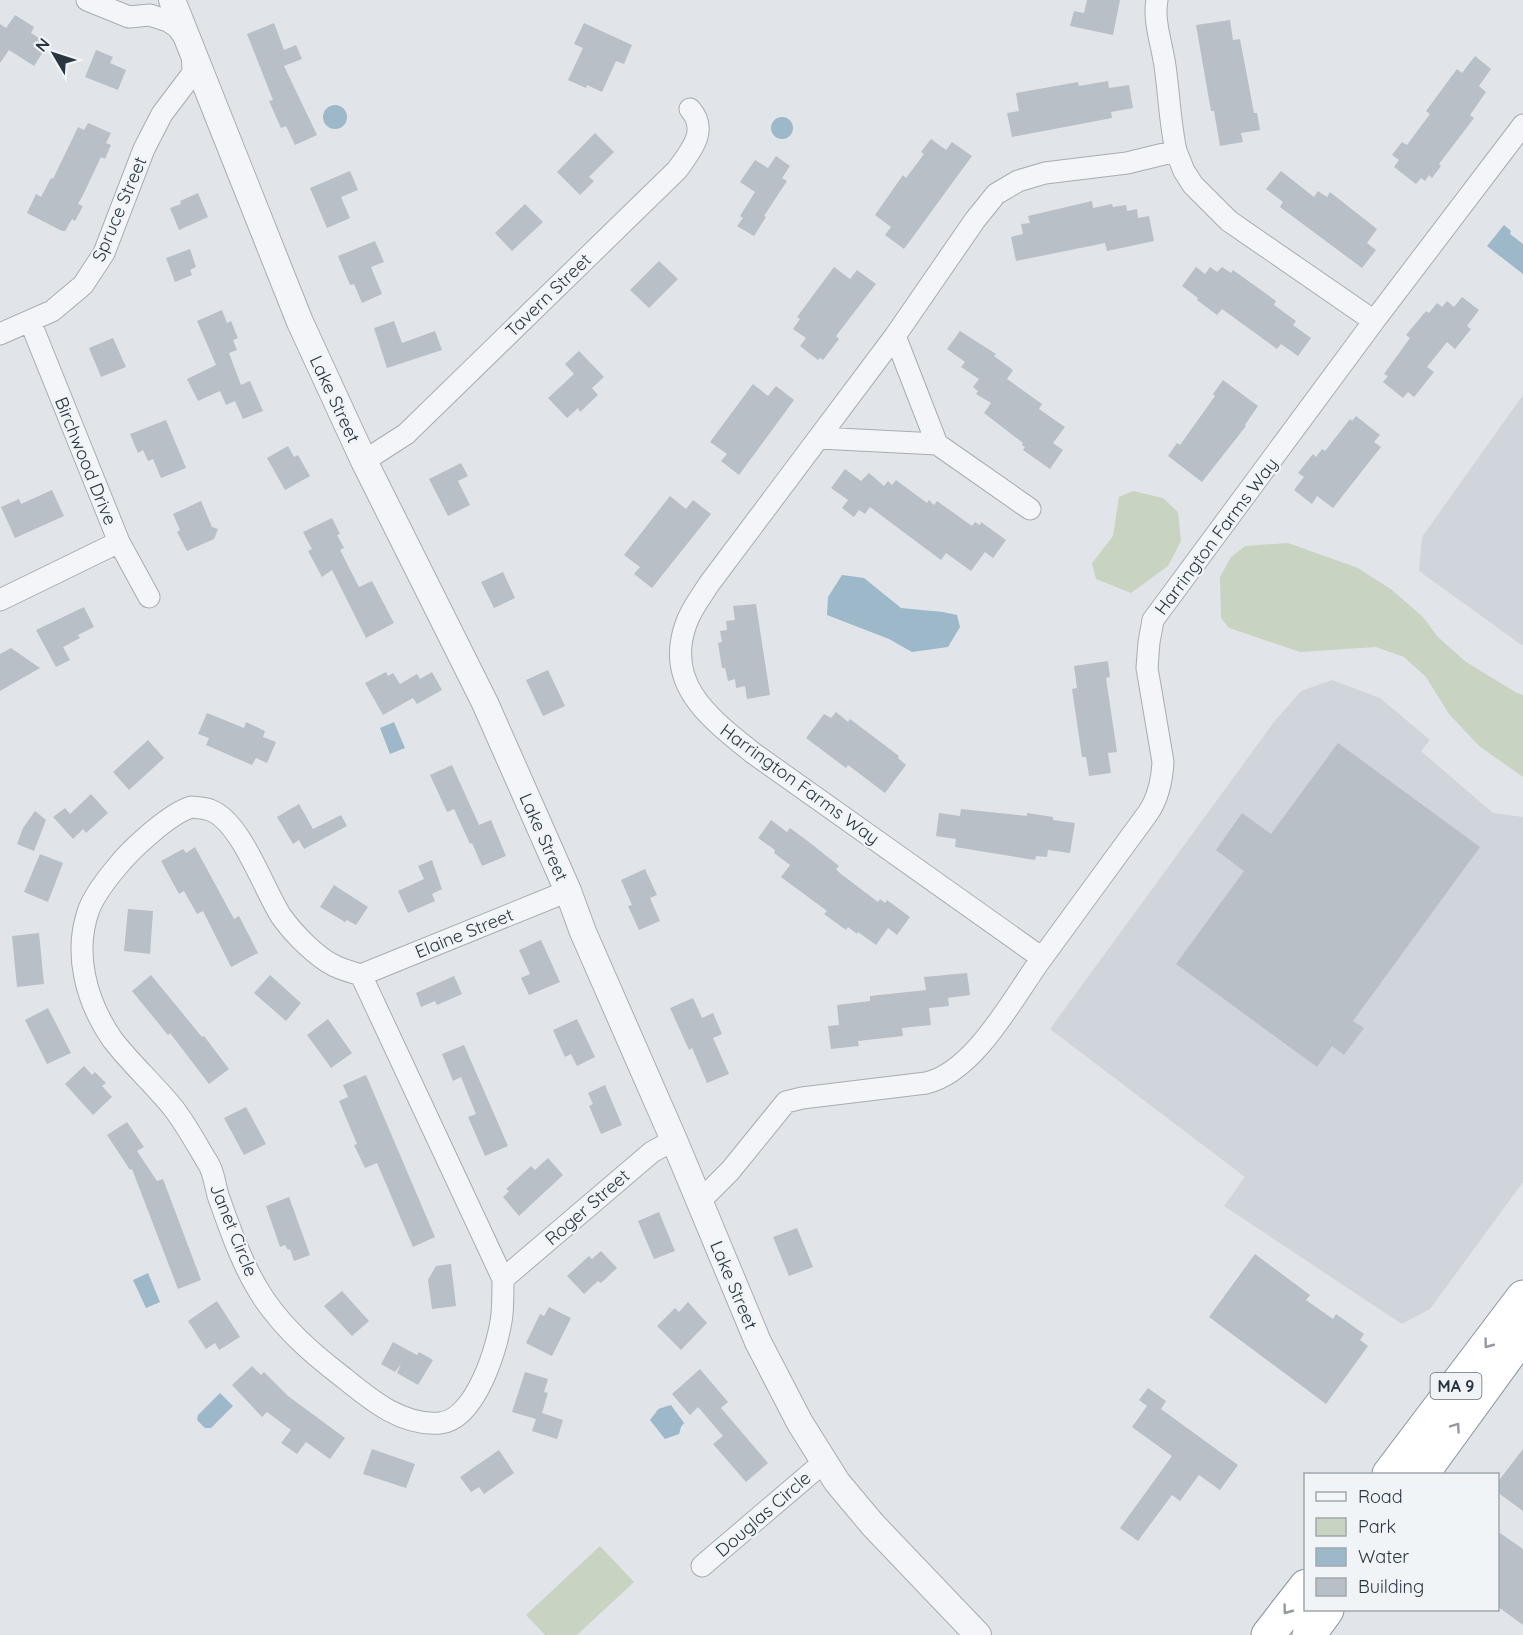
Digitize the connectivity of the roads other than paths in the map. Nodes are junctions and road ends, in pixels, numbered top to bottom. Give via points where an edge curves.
1 (87, 0) edge
2 (172, 0) edge
3 (1156, 0) edge
4 (192, 47) junction
5 (690, 109) dead end
6 (1523, 125) edge
7 (1176, 151) junction
8 (30, 321) junction
9 (1374, 321) junction
10 (0, 334) edge
11 (895, 336) junction
12 (819, 438) junction
13 (937, 444) junction
14 (364, 461) junction
15 (1030, 509) dead end
16 (119, 542) junction
17 (148, 597) dead end
18 (0, 600) edge
19 (568, 891) junction
20 (1042, 958) junction
21 (361, 975) junction
22 (674, 1140) junction
23 (700, 1202) junction
24 (503, 1280) junction
25 (1523, 1297) edge
26 (1523, 1335) edge
27 (824, 1462) junction
28 (1390, 1473) edge
29 (1423, 1473) edge
30 (702, 1566) dead end
31 (1304, 1587) edge
32 (1326, 1611) edge
33 (978, 1635) edge
34 (1268, 1635) edge
35 (1309, 1635) edge

1 - 4 street via 129,17 150,15 168,21
2 - 4 street, Lake Street
3 - 7 street
4 - 8 street, Spruce Street via 194,73 162,114 144,149 104,253 69,299
4 - 14 street, Lake Street via 299,319
5 - 14 street, Tavern Street via 698,117 698,134 677,170 406,434
6 - 9 street, Harrington Farms Way
7 - 9 street via 1193,185 1229,221
7 - 11 street, Harrington Farms Way via 1127,163 1045,172 1002,189 975,220
8 - 10 street, Spruce Street
8 - 16 street, Birchwood Drive
9 - 20 street, Harrington Farms Way via 1154,620 1147,668 1162,762 1157,797
11 - 12 street, Harrington Farms Way
11 - 13 street
12 - 13 street
12 - 20 street, Harrington Farms Way via 691,612 681,648 686,685 715,722 753,753
13 - 15 street
14 - 19 street, Lake Street via 485,703
16 - 17 street, Birchwood Drive
16 - 18 street
19 - 21 street, Elaine Street
19 - 22 street, Lake Street
20 - 23 street, Harrington Farms Way via 990,1032 951,1073 926,1083 786,1102
21 - 24 street, Janet Circle
21 - 24 street, Janet Circle via 333,966 302,941 281,916 261,874 230,825 209,809 184,809 135,847 103,885 90,907 82,933 82,961 97,1013 113,1039 175,1111 205,1158 246,1267 265,1300 304,1346 394,1414 442,1423 457,1416 486,1375 502,1315
22 - 23 street, Lake Street
22 - 24 street, Roger Street via 652,1152
23 - 27 street, Lake Street via 758,1342
25 -> 28 highway, MA 9
29 -> 26 highway, MA 9
27 - 30 street, Douglas Circle
27 - 33 street, Lake Street via 871,1523
31 -> 34 highway
32 - 35 highway

